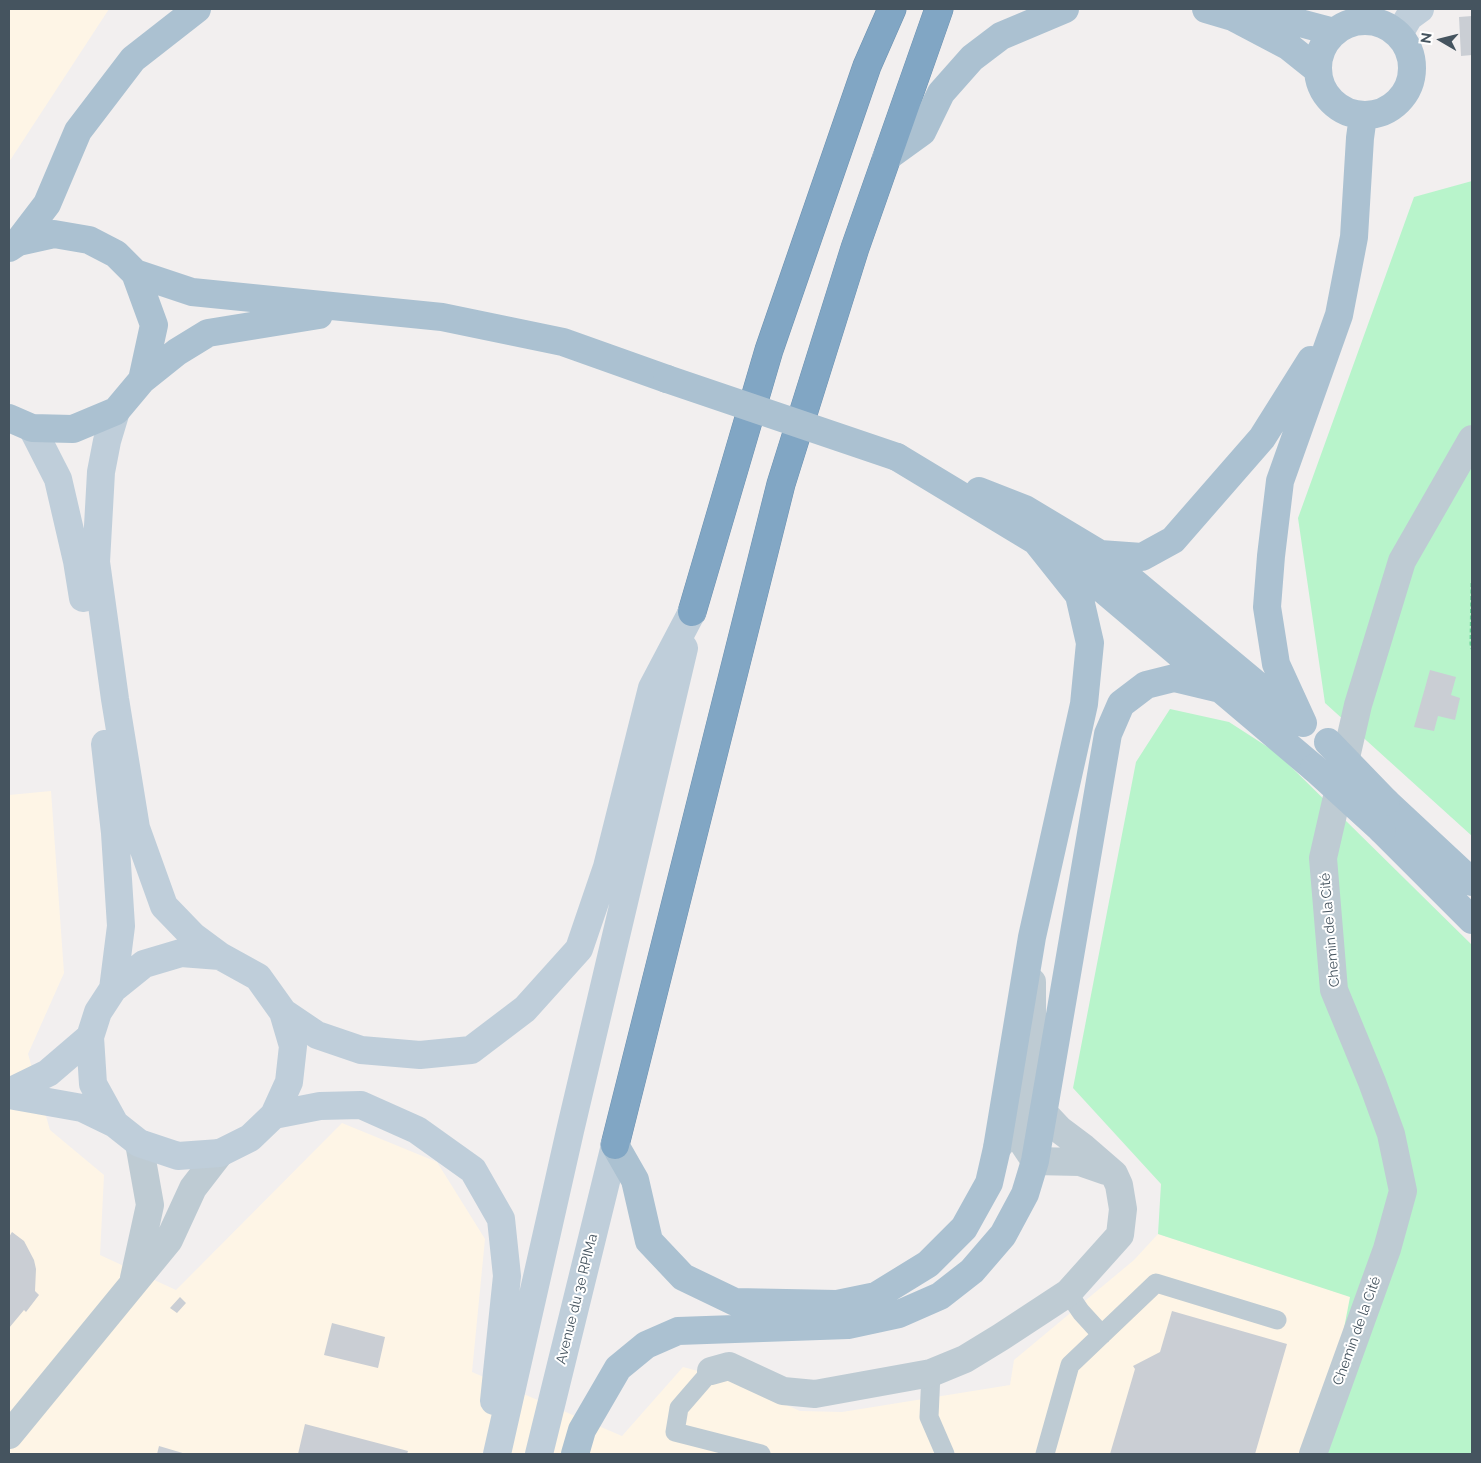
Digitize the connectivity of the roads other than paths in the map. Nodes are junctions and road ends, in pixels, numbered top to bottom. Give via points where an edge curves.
1 (196, 9) edge
2 (892, 9) edge
3 (939, 9) edge
4 (1065, 9) edge
5 (1206, 9) edge
6 (1258, 9) edge
7 (1420, 9) edge
8 (1334, 32) junction
9 (1399, 34) junction
10 (1318, 70) junction
11 (1363, 116) junction
12 (886, 158) junction
13 (13, 245) edge
14 (135, 273) junction
15 (352, 309) junction
16 (1338, 315) junction
17 (142, 380) junction
18 (116, 411) junction
19 (21, 423) edge
20 (1472, 439) edge
21 (897, 457) junction
22 (1036, 541) junction
23 (1100, 554) junction
24 (692, 612) junction
25 (1220, 689) junction
26 (1303, 723) junction
27 (1472, 882) edge
28 (1472, 920) edge
29 (220, 956) junction
30 (113, 989) junction
31 (283, 1012) junction
32 (90, 1037) junction
33 (9, 1092) edge
34 (9, 1095) edge
35 (1043, 1112) junction
36 (274, 1115) junction
37 (115, 1124) junction
38 (1005, 1138) junction
39 (139, 1143) junction
40 (615, 1145) junction
41 (220, 1153) junction
42 (1035, 1161) junction
43 (1114, 1174) junction
44 (132, 1285) junction
45 (1068, 1293) junction
46 (1277, 1320) dead end
47 (1102, 1335) junction
48 (710, 1371) joint
49 (931, 1374) junction
50 (9, 1436) edge
51 (485, 1454) edge
52 (497, 1454) edge
53 (539, 1454) edge
54 (575, 1454) edge
55 (761, 1454) edge
56 (945, 1454) edge
57 (1045, 1454) edge
58 (1313, 1454) edge

1 - 13 main road via 133,59 78,131 47,204
2 - 24 highway via 867,66 769,350
3 - 12 highway
4 - 12 main road via 1000,36 972,58 941,93 922,132
5 - 10 main road via 1232,17 1288,46
6 - 8 main road
7 - 9 main road via 1409,17
8 - 9 main road via 1359,20 1374,21
8 - 10 main road via 1319,56
9 - 11 main road via 1411,55 1412,79 1394,106 1379,114
10 - 11 main road via 1320,84 1332,102 1349,113
11 - 16 main road via 1354,237
12 - 40 highway via 781,484
13 - 14 main road via 54,234 89,240 116,254
14 - 15 main road via 192,292
14 - 17 main road via 154,325
15 - 17 main road via 208,333 177,352
15 - 21 main road, bridge via 442,317 563,342
16 - 23 main road via 1262,438 1174,540 1142,557
16 - 26 main road via 1280,481 1270,556 1268,608 1276,664
17 - 18 main road
18 - 19 main road via 74,429
18 - 29 main road via 101,472 96,562 136,828 164,906 193,936
19 - 30 main road via 58,479 77,561 101,700 121,926
20 - 58 street, Chemin de la Cité via 1402,561 1358,705 1323,858 1334,990 1391,1134 1403,1191 1387,1249
21 - 22 main road
21 - 23 main road via 1025,509
22 - 25 main road via 1106,592
22 - 38 main road via 1079,595 1090,643 1084,704 1032,937
23 - 26 main road
24 - 31 main road via 652,688 606,866 579,949 525,1010 471,1050 420,1055 361,1050 318,1035
24 - 52 main road
25 - 28 main road, bridge via 1382,830
25 - 35 main road via 1174,678 1146,685 1121,704 1108,734
26 - 27 main road, bridge via 1328,742 1386,802
29 - 30 main road via 181,953 144,964
29 - 31 main road via 258,977
30 - 32 main road via 98,1012
31 - 36 main road via 292,1046 289,1082
32 - 33 main road via 48,1073
32 - 37 main road via 93,1084
34 - 37 main road via 82,1108
35 - 38 street
35 - 42 main road
35 - 43 street
36 - 41 main road via 250,1138
36 - 51 main road via 320,1106 361,1105 418,1130 473,1170 501,1219 507,1276
37 - 39 main road
38 - 40 main road via 989,1183 964,1228 928,1264 876,1296 837,1304 735,1302 683,1277 649,1241 635,1180
38 - 42 street
39 - 41 main road via 178,1156
39 - 44 street via 150,1205
40 - 53 main road, Avenue du 3e RPIMa
41 - 44 street via 193,1188 169,1240
42 - 43 street via 1080,1162
42 - 54 main road via 1025,1194 1003,1234 972,1271 940,1296 899,1314 848,1325 678,1331 646,1344 618,1368 582,1430
43 - 45 street via 1123,1209 1120,1235
44 - 50 street
45 - 47 lane
45 - 49 street via 965,1359
46 - 47 lane via 1156,1283
47 - 57 lane via 1070,1365
48 - 49 street via 729,1366 783,1391 815,1394
48 - 55 lane via 679,1408 674,1432
49 - 56 lane via 929,1417

